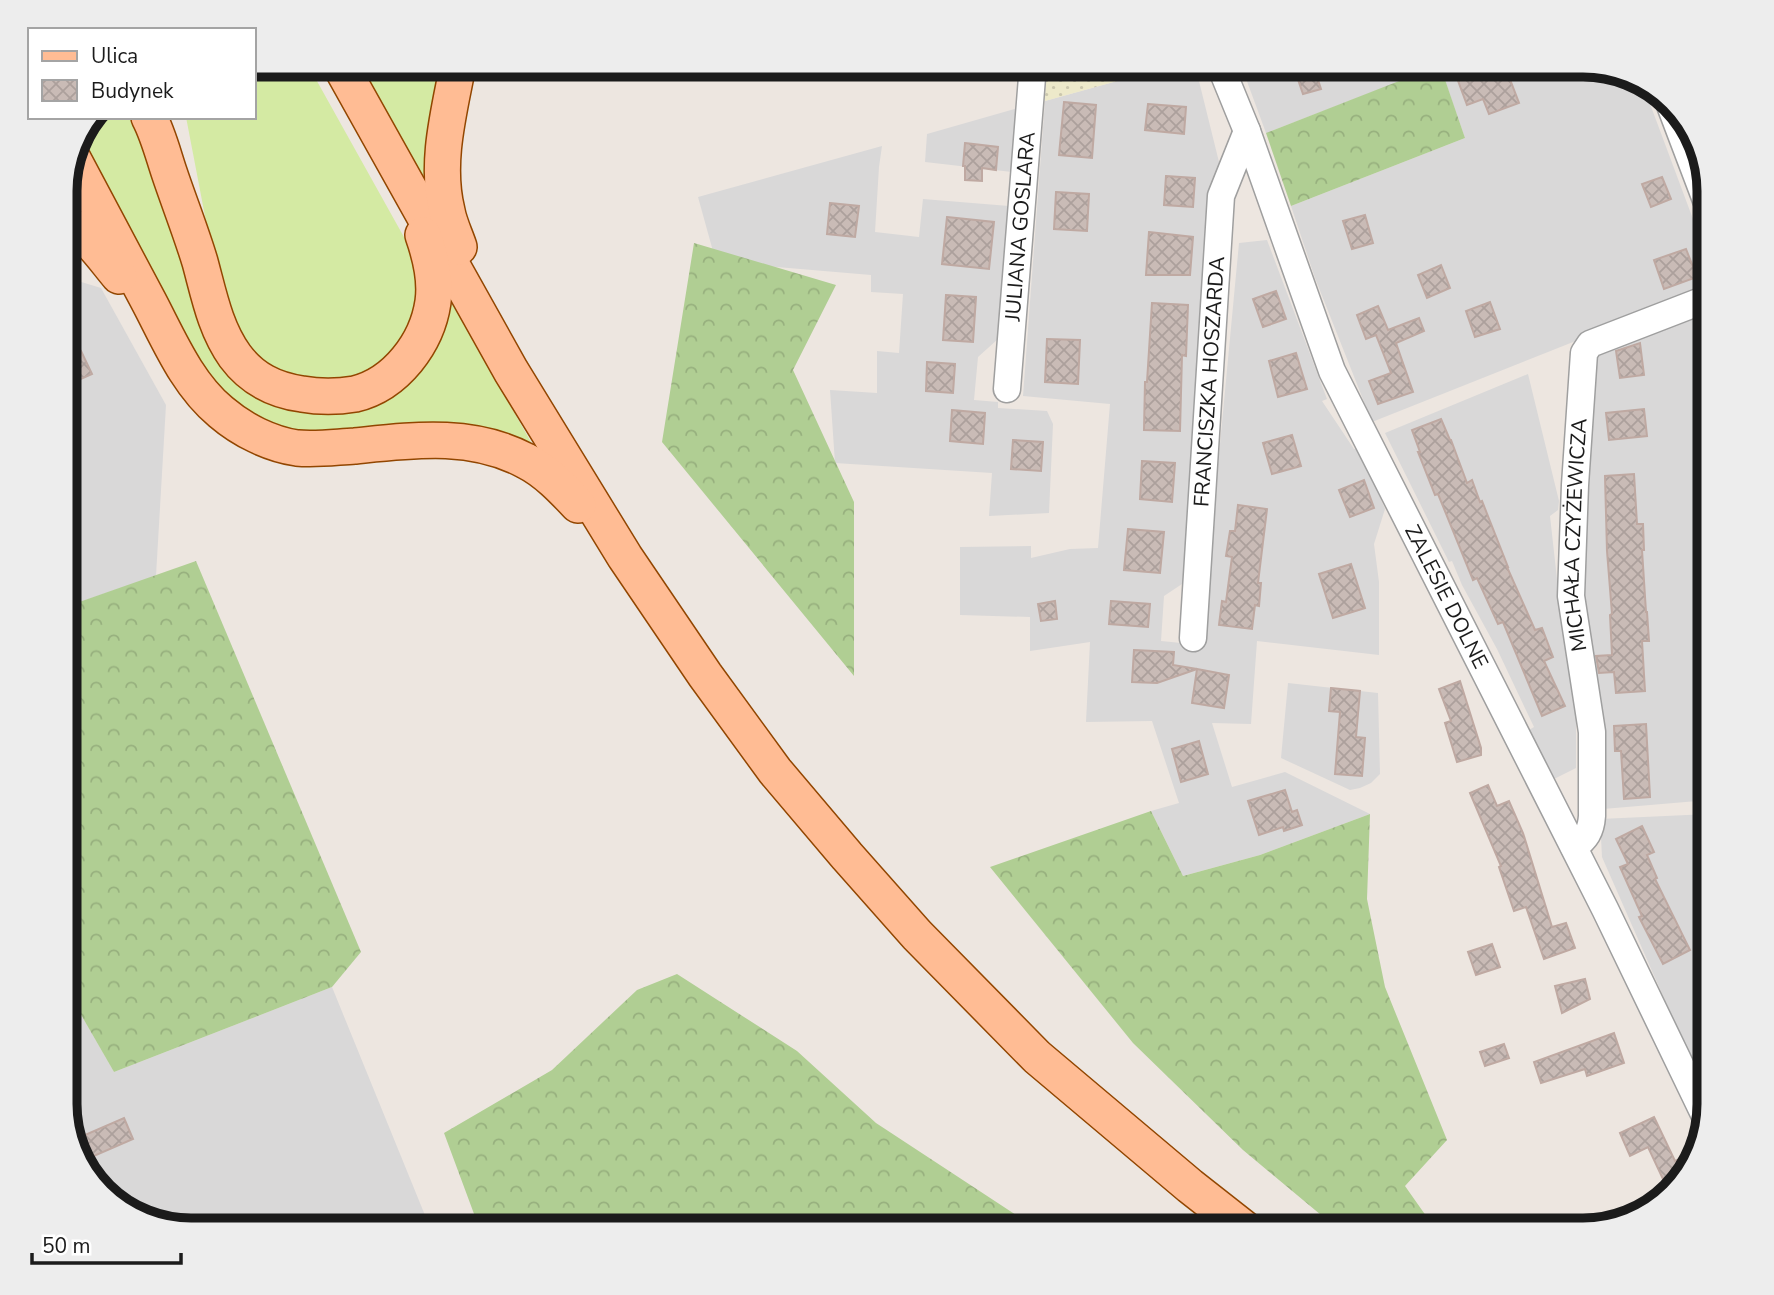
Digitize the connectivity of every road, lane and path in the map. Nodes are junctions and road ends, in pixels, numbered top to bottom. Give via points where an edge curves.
1 (347, 77) edge
2 (456, 77) edge
3 (1032, 77) edge
4 (1225, 77) edge
5 (150, 119) edge
6 (175, 119) edge
7 (1247, 131) junction
8 (1681, 135) edge
9 (392, 157) junction
10 (79, 171) edge
11 (1695, 172) edge
12 (77, 230) edge
13 (199, 259) junction
14 (1697, 303) edge
15 (482, 317) junction
16 (165, 334) junction
17 (1007, 389) dead end
18 (625, 557) junction
19 (1194, 638) dead end
20 (1574, 847) junction
21 (1697, 1100) edge
22 (1231, 1218) edge

1 - 9 main road
2 - 15 main road via 442,176 447,211
3 - 17 street, JULIANA GOSLARA
4 - 7 street, ZALESIE DOLNE
5 - 13 main road
6 - 13 main road
7 - 19 street, FRANCISZKA HOSZARDA via 1221,196
7 - 20 street, ZALESIE DOLNE via 1332,370
8 - 11 street
9 - 13 main road via 425,239 434,280 433,302 418,347 375,386 356,393 313,396 270,386 252,375 223,336
9 - 15 main road
10 - 16 main road
12 - 16 main road
14 - 20 street, MICHAŁA CZYŻEWICZA via 1590,344 1584,354 1571,596 1592,732 1592,816 1587,835
15 - 18 main road
16 - 18 main road via 202,393 244,429 296,448 440,439 506,452 547,475
18 - 22 main road via 775,771 918,935 1037,1057
20 - 21 street, ZALESIE DOLNE

